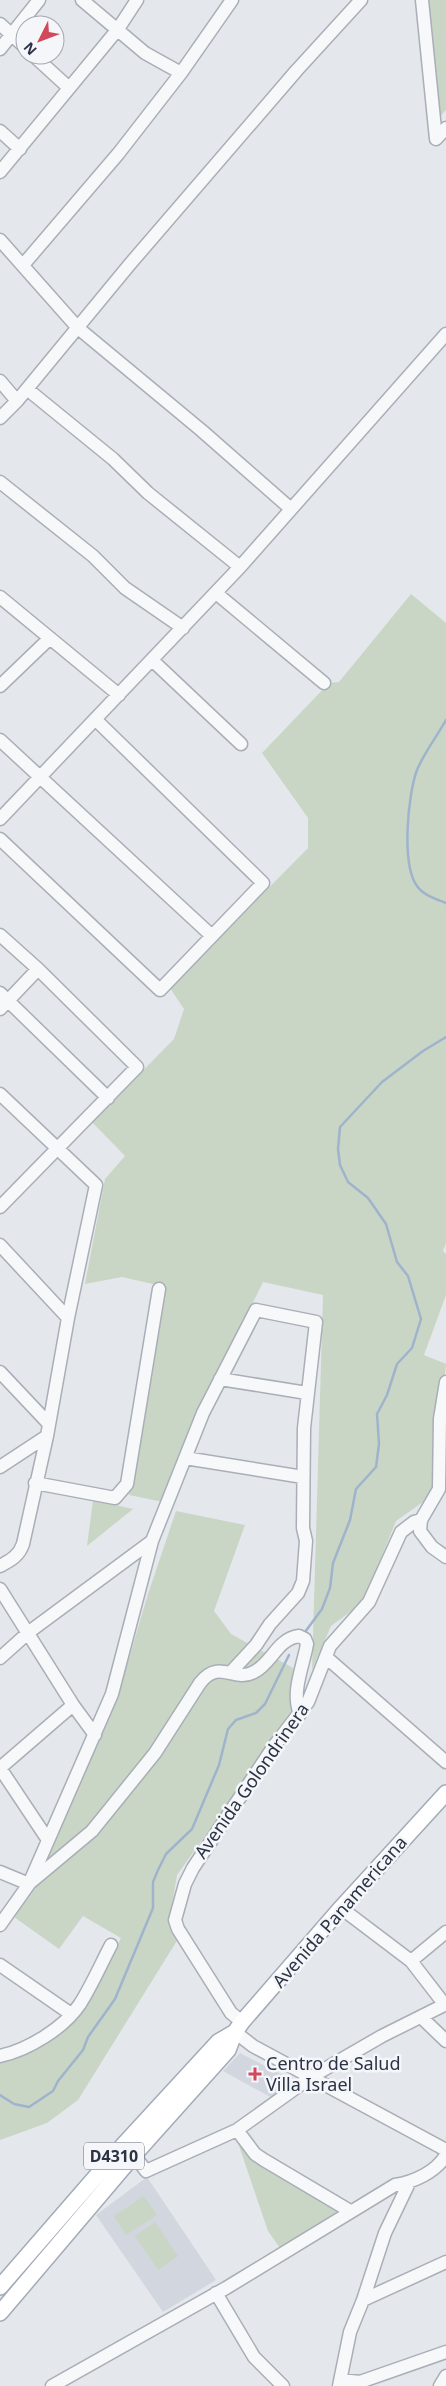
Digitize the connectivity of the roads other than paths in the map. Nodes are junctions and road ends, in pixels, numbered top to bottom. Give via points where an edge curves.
1 (39, 0) edge
2 (82, 0) edge
3 (137, 0) edge
4 (232, 0) edge
5 (422, 0) edge
6 (357, 2) edge
7 (0, 24) edge
8 (118, 29) junction
9 (12, 35) junction
10 (15, 38) edge
11 (0, 49) edge
12 (44, 65) edge
13 (181, 73) junction
14 (68, 87) junction
15 (446, 128) edge
16 (0, 131) edge
17 (20, 149) junction
18 (0, 172) edge
19 (0, 240) edge
20 (23, 265) junction
21 (78, 328) junction
22 (446, 334) edge
23 (0, 381) edge
24 (27, 389) junction
25 (17, 401) junction
26 (0, 418) edge
27 (0, 482) edge
28 (291, 509) junction
29 (240, 566) junction
30 (216, 593) junction
31 (0, 598) edge
32 (183, 628) junction
33 (50, 638) junction
34 (152, 660) junction
35 (324, 683) dead end
36 (0, 686) edge
37 (119, 695) junction
38 (95, 719) junction
39 (0, 740) edge
40 (241, 744) dead end
41 (39, 776) junction
42 (0, 819) edge
43 (0, 839) edge
44 (0, 935) edge
45 (212, 936) junction
46 (38, 969) junction
47 (3, 1001) edge
48 (0, 1094) edge
49 (108, 1098) junction
50 (57, 1151) junction
51 (0, 1207) edge
52 (0, 1245) edge
53 (159, 1289) dead end
54 (68, 1318) junction
55 (0, 1372) edge
56 (220, 1379) junction
57 (446, 1382) edge
58 (307, 1393) junction
59 (48, 1430) junction
60 (443, 1436) edge
61 (185, 1458) junction
62 (0, 1467) edge
63 (443, 1470) edge
64 (303, 1477) junction
65 (35, 1483) junction
66 (421, 1520) junction
67 (152, 1541) junction
68 (446, 1557) edge
69 (0, 1566) edge
70 (0, 1589) edge
71 (29, 1632) junction
72 (0, 1658) edge
73 (326, 1658) junction
74 (231, 1672) junction
75 (73, 1705) junction
76 (300, 1714) junction
77 (95, 1735) junction
78 (446, 1762) edge
79 (0, 1768) edge
80 (446, 1793) edge
81 (48, 1840) junction
82 (0, 1872) edge
83 (29, 1884) junction
84 (341, 1908) junction
85 (0, 1924) edge
86 (446, 1932) edge
87 (111, 1945) dead end
88 (411, 1961) junction
89 (0, 1965) edge
90 (445, 2004) edge
91 (71, 2014) junction
92 (421, 2017) junction
93 (238, 2027) junction
94 (446, 2041) edge
95 (0, 2056) edge
96 (311, 2077) junction
97 (237, 2130) junction
98 (446, 2150) edge
99 (134, 2155) junction
100 (446, 2155) edge
101 (409, 2183) junction
102 (350, 2210) junction
103 (446, 2262) edge
104 (0, 2287) edge
105 (216, 2294) junction
106 (363, 2300) junction
107 (0, 2313) edge
108 (446, 2352) edge
109 (446, 2376) edge
110 (70, 2381) edge
111 (340, 2383) edge
112 (52, 2386) edge
113 (283, 2386) edge
114 (440, 2386) edge

1 - 9 street
2 - 8 street
3 - 8 street
4 - 13 street
5 - 15 street via 436,139
6 - 21 street
7 - 9 street
8 - 13 street via 145,53
8 - 14 street
9 - 10 street
9 - 11 street
12 - 14 street
13 - 20 street via 118,154
14 - 17 street
16 - 17 street
17 - 18 street
19 - 20 street
20 - 21 street
21 - 24 street
21 - 28 street
22 - 28 street
23 - 25 street
24 - 25 street
24 - 29 street via 113,459 148,493
25 - 26 street
27 - 32 street via 93,556 125,588
28 - 29 street
29 - 30 street
30 - 32 street
30 - 35 street
31 - 33 street
32 - 34 street
33 - 36 street
33 - 37 street
34 - 37 street
34 - 40 street
37 - 38 street
38 - 41 street
38 - 45 street via 263,884
39 - 41 street
41 - 42 street
41 - 45 street
43 - 45 street via 160,990
44 - 46 street
46 - 47 street
46 - 49 street via 137,1067
47 - 49 street
48 - 50 street
49 - 50 street
50 - 51 street
50 - 54 street via 96,1185
52 - 54 street
53 - 65 street via 127,1484 115,1498
54 - 59 street
55 - 59 street
56 - 58 street
56 - 58 street via 256,1310 316,1322
56 - 61 street
57 - 60 street, Avenida Golondrinera
58 - 64 street
59 - 62 street
59 - 65 street
60 - 63 street, Avenida Golondrinera
61 - 64 street
61 - 67 street
63 - 66 street, Avenida Golondrinera via 439,1489
64 - 74 street via 306,1549 303,1580 298,1593
65 - 69 street via 20,1551
66 - 68 street via 420,1531 424,1539
66 - 73 street, Avenida Golondrinera via 401,1532 369,1602 330,1646
67 - 71 street
67 - 77 street via 112,1694
70 - 71 street
71 - 72 street
71 - 75 street
73 - 76 street, Avenida Golondrinera
73 - 78 street
74 - 76 street via 244,1675 255,1672 289,1639 299,1636 305,1639 307,1644 298,1679
74 - 83 street via 216,1671 204,1678 155,1754 92,1831
75 - 77 street
75 - 79 street
76 - 93 street, Avenida Golondrinera via 274,1746 203,1850 185,1884 175,1920
77 - 81 street
79 - 81 street
80 - 84 main road, Avenida Panamericana / D4310
81 - 83 street
82 - 83 street
83 - 85 street
84 - 88 street
84 - 93 main road, Avenida Panamericana / D4310
86 - 88 street
87 - 91 street via 80,2004
88 - 90 street
89 - 91 street
90 - 92 street
91 - 95 street via 26,2048
92 - 94 street
92 - 96 street
93 - 96 street via 252,2046
93 - 99 main road, Avenida Panamericana / D4310 via 228,2050
93 - 104 main road, Avenida Panamericana / D4310 via 198,2063
96 - 97 street
96 - 98 street
97 - 99 street via 146,2171
97 - 102 street via 264,2160
99 - 107 main road, Avenida Panamericana / D4310
100 - 101 street via 440,2164
101 - 102 street via 395,2185
101 - 106 street via 384,2233
102 - 105 street
103 - 106 street
105 - 110 street
105 - 113 street via 254,2357
106 - 111 street via 350,2332
108 - 111 street via 360,2382
109 - 114 street
110 - 112 street

